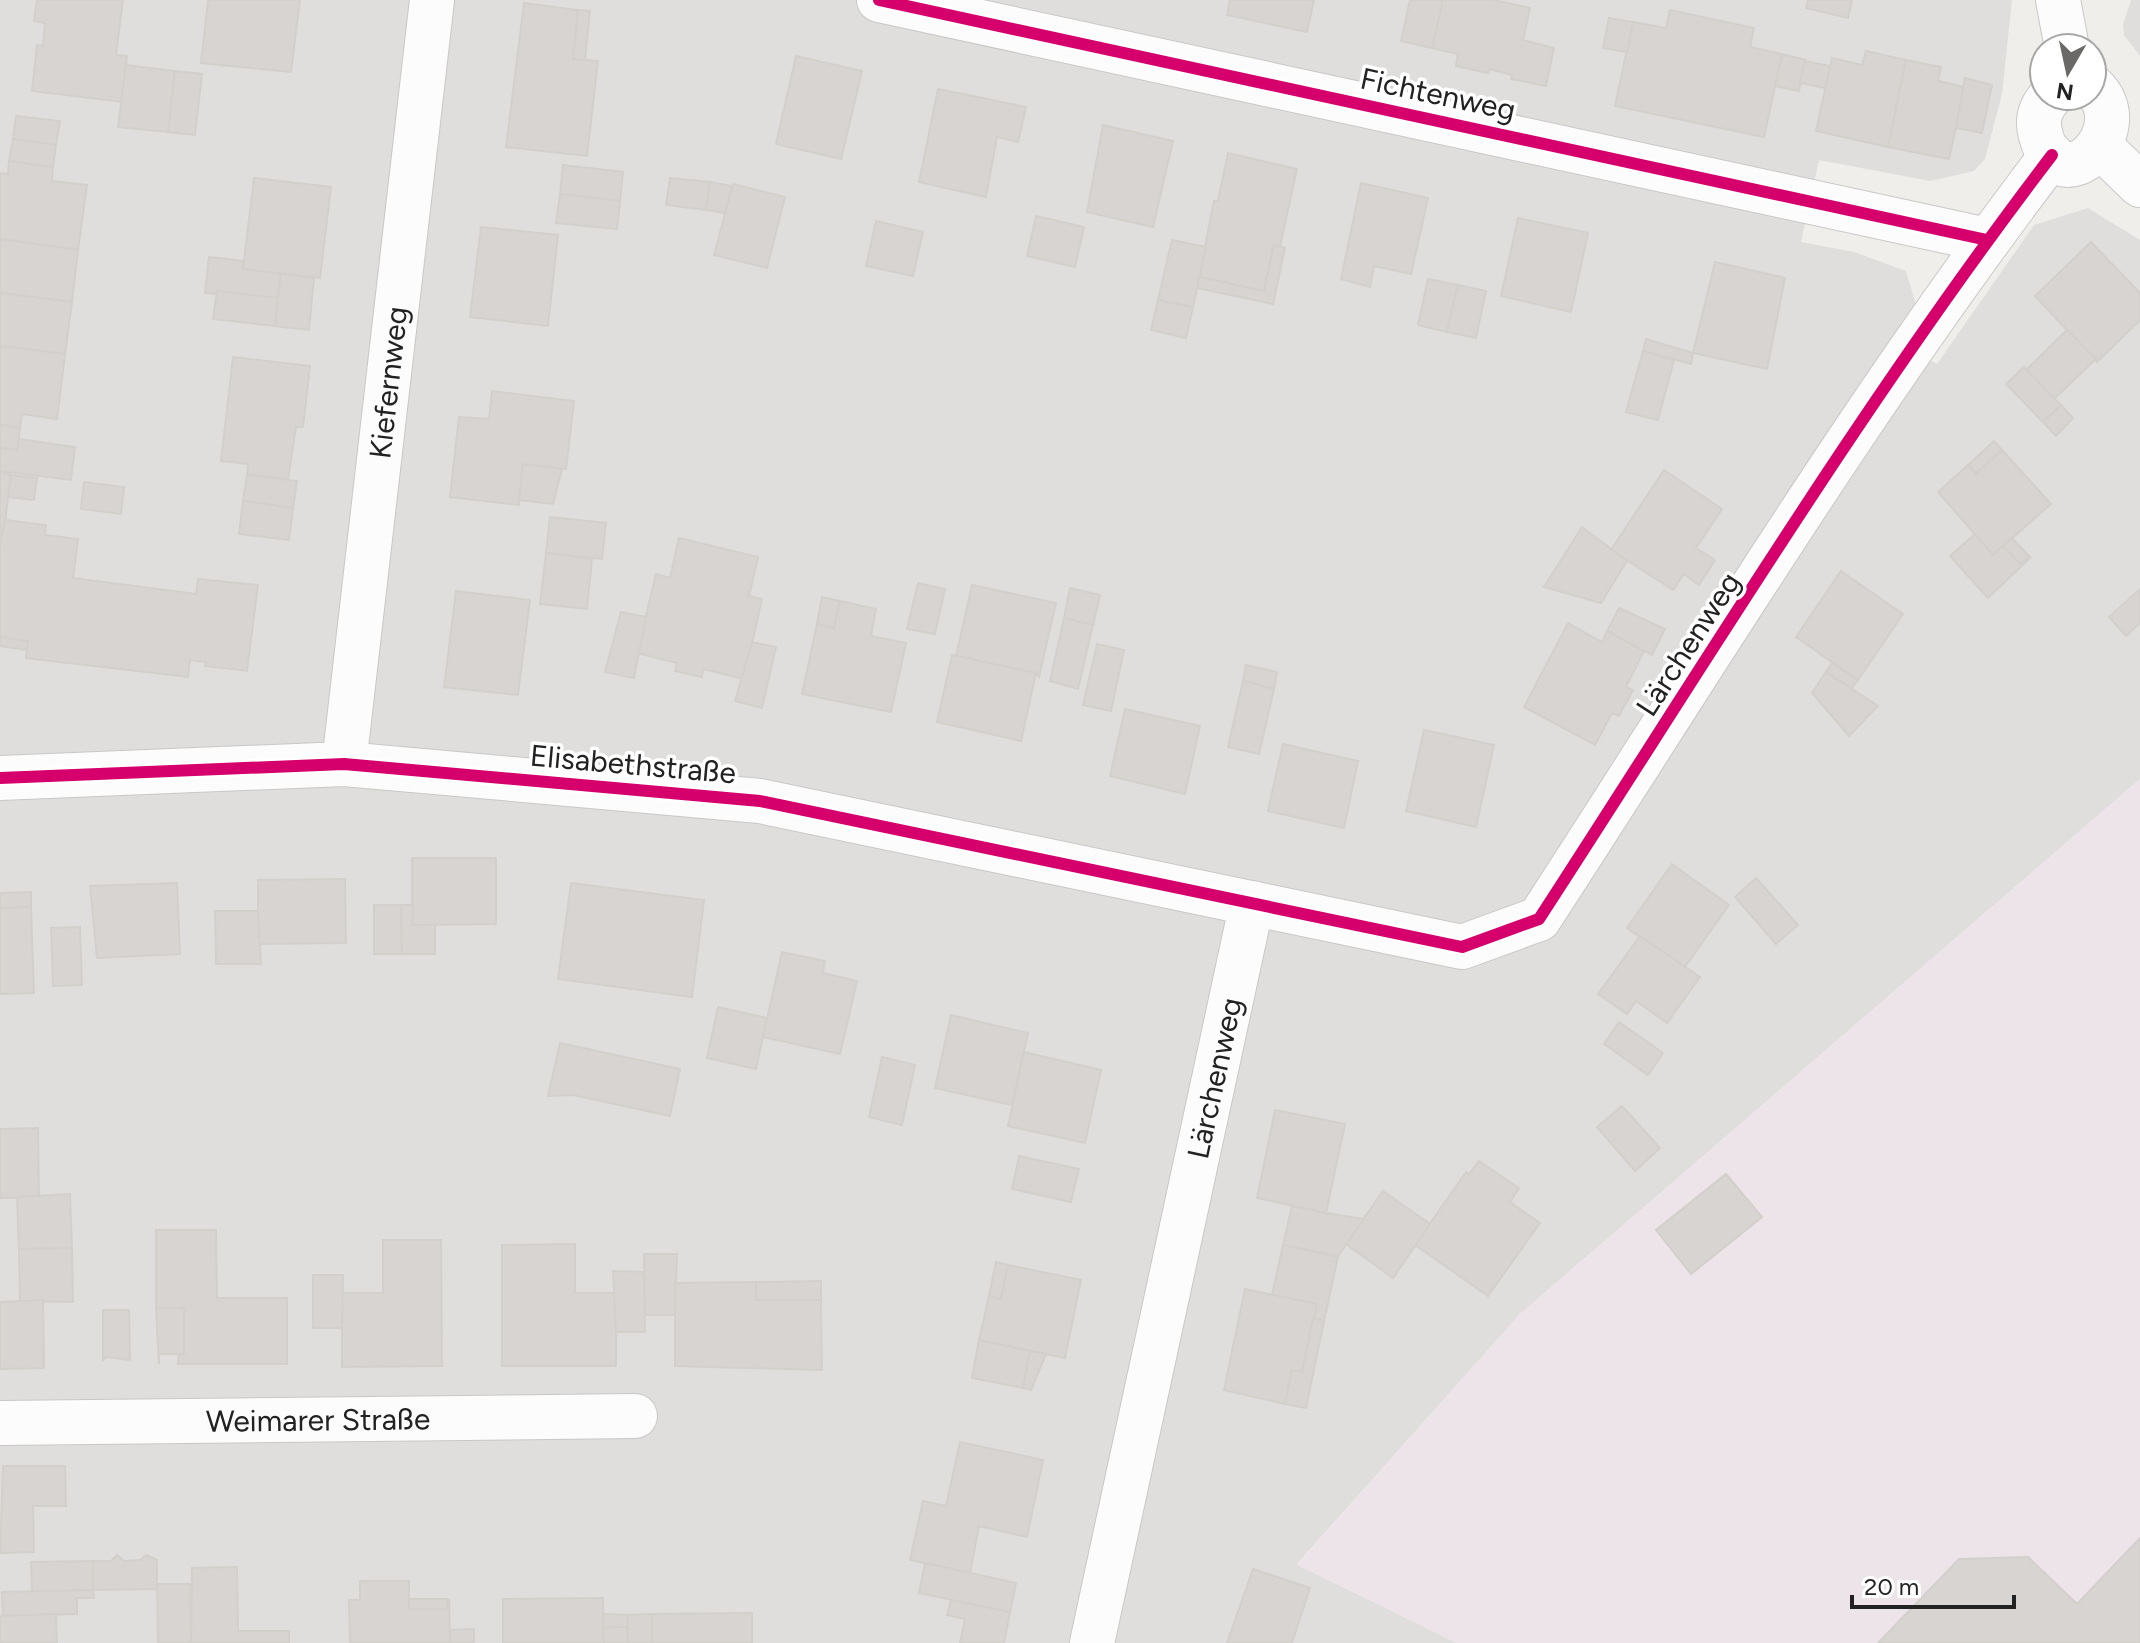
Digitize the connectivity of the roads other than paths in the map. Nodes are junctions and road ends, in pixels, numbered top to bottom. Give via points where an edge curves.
1 (432, 0) edge
2 (879, 0) edge
3 (2058, 0) edge
4 (2064, 32) edge
5 (2108, 97) edge
6 (2041, 112) edge
7 (2107, 153) junction
8 (2052, 155) junction
9 (2140, 185) edge
10 (1987, 240) junction
11 (344, 764) junction
12 (0, 778) edge
13 (1252, 903) junction
14 (635, 1416) dead end
15 (0, 1423) edge
16 (1092, 1643) edge

1 - 11 street, Kiefernweg
2 - 10 street, Fichtenweg
3 - 4 street
5 - 7 street via 2119,117 2118,137
6 - 8 street via 2041,140
7 - 8 street via 2080,165
7 - 9 street
8 - 10 street, Lärchenweg
10 - 13 street, Lärchenweg via 1539,919 1462,947
11 - 12 street, Elisabethstraße
11 - 13 street, Elisabethstraße via 760,801
13 - 16 street, Lärchenweg
14 - 15 street, Weimarer Straße

